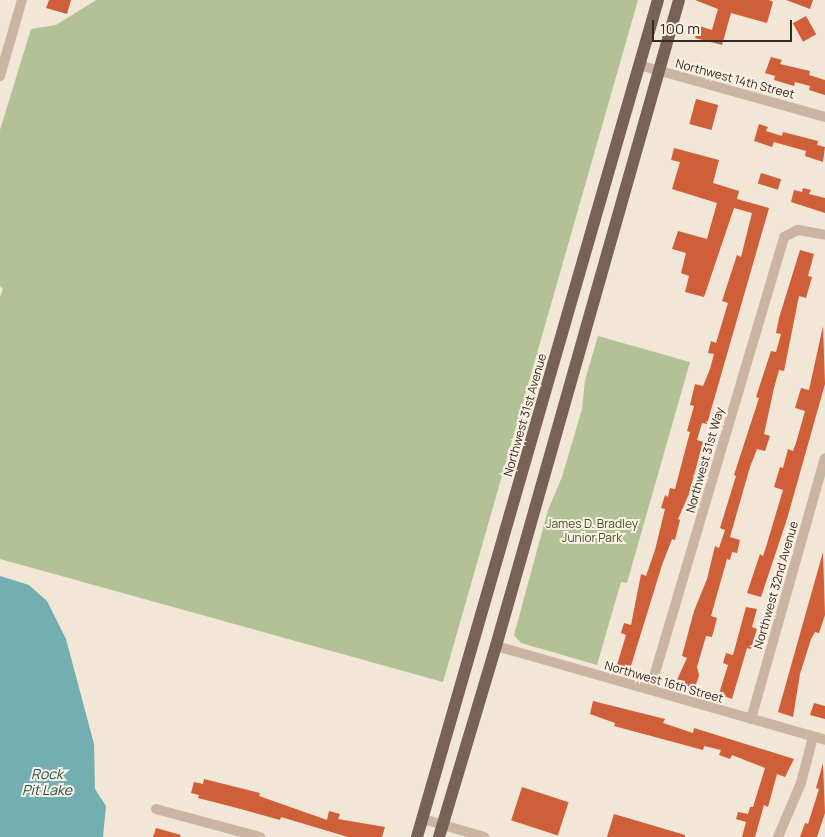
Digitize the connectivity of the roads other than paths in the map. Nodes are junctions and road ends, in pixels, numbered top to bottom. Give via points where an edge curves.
1 (22, 0) edge
2 (658, 0) edge
3 (679, 0) edge
4 (639, 65) junction
5 (658, 71) junction
6 (0, 76) edge
7 (825, 117) edge
8 (825, 235) edge
9 (825, 458) edge
10 (483, 617) junction
11 (496, 646) junction
12 (650, 690) junction
13 (751, 719) junction
14 (813, 737) junction
15 (825, 740) edge
16 (156, 809) dead end
17 (423, 819) junction
18 (440, 831) edge
19 (260, 837) edge
20 (417, 837) edge
21 (484, 837) edge
22 (778, 837) edge

1 - 6 street
2 - 4 main road, Northwest 31st Avenue
3 - 5 main road
4 - 5 street, Northwest 14th Street
4 - 10 main road, Northwest 31st Avenue
5 - 7 street, Northwest 14th Street
5 - 11 main road
8 - 12 street, Northwest 31st Way via 798,230 784,237
9 - 13 street, Northwest 32nd Avenue
10 - 11 main road via 484,630
10 - 17 main road, Northwest 31st Avenue
11 - 12 street, Northwest 16th Street
11 - 18 main road
12 - 13 street, Northwest 16th Street
13 - 14 street, Northwest 16th Street
14 - 15 street, Northwest 16th Street
14 - 22 street via 801,783
16 - 19 street
17 - 18 street
17 - 20 main road, Northwest 31st Avenue
18 - 21 street

